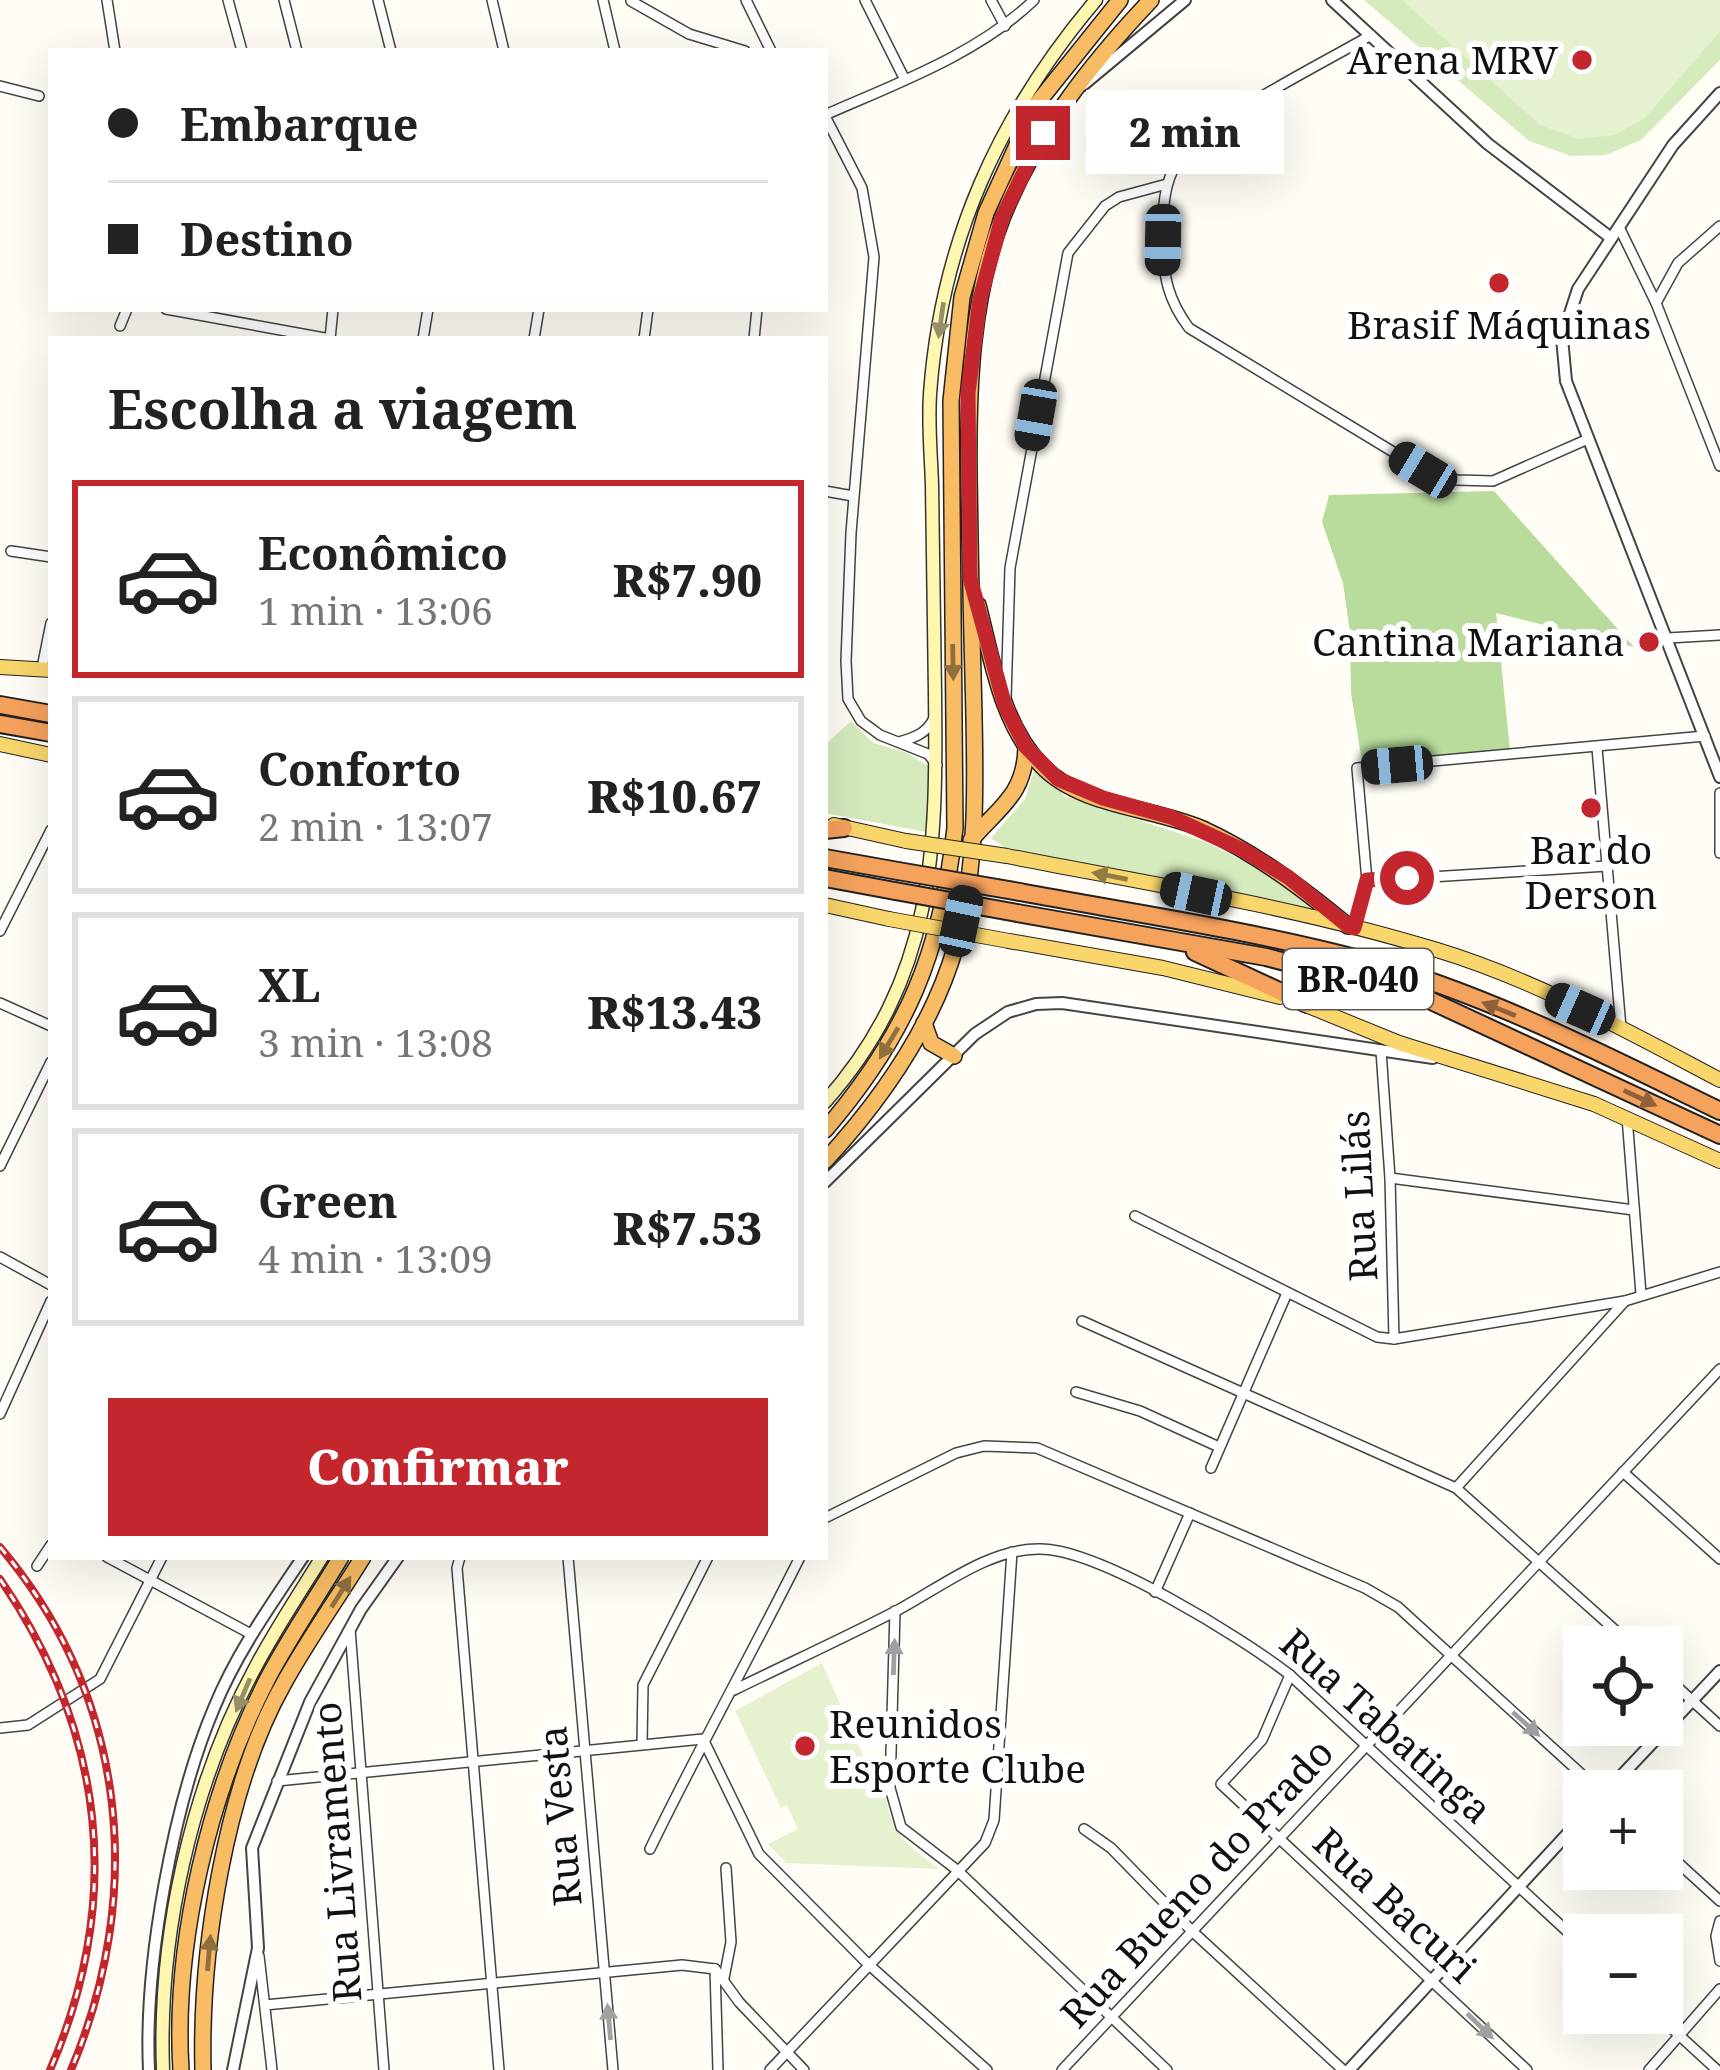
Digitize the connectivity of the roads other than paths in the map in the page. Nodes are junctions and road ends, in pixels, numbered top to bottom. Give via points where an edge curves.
1 (107, 0) edge
2 (228, 0) edge
3 (284, 0) edge
4 (378, 0) edge
5 (492, 0) edge
6 (746, 0) edge
7 (865, 0) edge
8 (991, 0) edge
9 (1034, 0) edge
10 (1096, 0) edge
11 (1120, 0) edge
12 (1150, 0) edge
13 (1185, 0) edge
14 (1332, 0) edge
15 (632, 1) edge
16 (604, 3) edge
17 (1005, 26) junction
18 (1371, 35) junction
19 (115, 48) edge
20 (241, 48) edge
21 (296, 48) edge
22 (390, 48) edge
23 (503, 48) edge
24 (614, 48) edge
25 (728, 48) edge
26 (769, 48) edge
27 (905, 80) junction
28 (0, 86) edge
29 (1720, 93) edge
30 (1071, 94) junction
31 (39, 96) dead end
32 (828, 115) edge
33 (828, 122) edge
34 (1166, 184) junction
35 (1619, 226) junction
36 (1720, 226) edge
37 (1611, 238) junction
38 (1656, 303) junction
39 (127, 312) edge
40 (182, 312) edge
41 (120, 326) dead end
42 (314, 336) edge
43 (1588, 439) junction
44 (1720, 466) edge
45 (828, 492) edge
46 (854, 496) junction
47 (11, 551) dead end
48 (48, 557) edge
49 (970, 578) junction
50 (1720, 635) edge
51 (1668, 638) junction
52 (0, 667) edge
53 (46, 669) edge
54 (0, 705) edge
55 (1005, 706) junction
56 (48, 713) edge
57 (935, 715) junction
58 (0, 724) edge
59 (48, 732) edge
60 (1705, 736) junction
61 (899, 742) junction
62 (0, 744) edge
63 (1026, 747) junction
64 (1597, 748) junction
65 (48, 753) edge
66 (937, 765) junction
67 (1720, 777) edge
68 (1720, 793) edge
69 (831, 827) edge
70 (48, 836) edge
71 (971, 840) junction
72 (1720, 853) edge
73 (828, 859) edge
74 (1607, 866) junction
75 (828, 879) edge
76 (1367, 880) junction
77 (828, 906) edge
78 (1351, 927) junction
79 (0, 931) edge
80 (1143, 934) junction
81 (0, 1003) edge
82 (1307, 1004) junction
83 (924, 1023) junction
84 (48, 1025) edge
85 (1621, 1028) junction
86 (1381, 1051) junction
87 (954, 1056) junction
88 (1456, 1062) junction
89 (48, 1068) edge
90 (1720, 1080) edge
91 (828, 1099) edge
92 (1720, 1111) edge
93 (1627, 1117) junction
94 (828, 1127) edge
95 (1720, 1135) edge
96 (828, 1157) edge
97 (1720, 1161) edge
98 (0, 1166) edge
99 (1390, 1178) junction
100 (828, 1179) edge
101 (1634, 1210) junction
102 (1135, 1216) dead end
103 (0, 1257) edge
104 (1720, 1272) edge
105 (48, 1283) edge
106 (1288, 1293) junction
107 (1641, 1294) junction
108 (1625, 1301) junction
109 (48, 1308) edge
110 (1082, 1321) dead end
111 (1394, 1340) junction
112 (1720, 1370) edge
113 (1708, 1382) junction
114 (1076, 1392) dead end
115 (1720, 1394) edge
116 (1242, 1396) junction
117 (0, 1414) edge
118 (1220, 1447) junction
119 (1211, 1468) dead end
120 (1623, 1472) junction
121 (1456, 1488) junction
122 (1190, 1513) junction
123 (828, 1517) edge
124 (48, 1550) edge
125 (1012, 1552) junction
126 (1720, 1559) edge
127 (113, 1560) edge
128 (161, 1560) edge
129 (301, 1560) edge
130 (320, 1560) edge
131 (339, 1560) edge
132 (361, 1560) edge
133 (396, 1560) edge
134 (459, 1560) edge
135 (568, 1560) edge
136 (706, 1560) edge
137 (799, 1560) edge
138 (1541, 1561) junction
139 (37, 1566) dead end
140 (151, 1580) junction
141 (1155, 1592) junction
142 (895, 1611) junction
143 (1611, 1626) edge
144 (350, 1628) junction
145 (251, 1634) junction
146 (1451, 1657) junction
147 (1720, 1671) edge
148 (1290, 1675) junction
149 (734, 1690) junction
150 (1683, 1692) edge
151 (1693, 1701) junction
152 (1720, 1726) edge
153 (0, 1728) edge
154 (703, 1739) junction
155 (642, 1744) junction
156 (1366, 1747) junction
157 (584, 1748) junction
158 (474, 1760) junction
159 (1580, 1770) edge
160 (1625, 1770) edge
161 (361, 1771) junction
162 (276, 1781) junction
163 (1084, 1829) dead end
164 (1280, 1838) junction
165 (1563, 1839) edge
166 (650, 1849) dead end
167 (1683, 1867) edge
168 (726, 1868) dead end
169 (957, 1870) junction
170 (1520, 1887) junction
171 (1720, 1901) edge
172 (1720, 1921) edge
173 (1563, 1927) edge
174 (1192, 1931) junction
175 (258, 1948) junction
176 (1720, 1961) edge
177 (868, 1964) junction
178 (715, 1969) junction
179 (604, 1973) junction
180 (724, 1978) junction
181 (1434, 1982) junction
182 (494, 1986) junction
183 (1720, 1989) edge
184 (377, 1995) junction
185 (265, 2005) junction
186 (1111, 2020) junction
187 (1680, 2036) junction
188 (787, 2054) junction
189 (149, 2070) edge
190 (163, 2070) edge
191 (181, 2070) edge
192 (203, 2070) edge
193 (233, 2070) edge
194 (272, 2070) edge
195 (385, 2070) edge
196 (499, 2070) edge
197 (613, 2070) edge
198 (718, 2070) edge
199 (770, 2070) edge
200 (805, 2070) edge
201 (986, 2070) edge
202 (1062, 2070) edge
203 (1167, 2070) edge
204 (1346, 2070) edge
205 (1527, 2070) edge
206 (1649, 2070) edge
207 (1717, 2070) edge

1 - 19 street
2 - 20 street
3 - 21 street
4 - 22 street
5 - 23 street
6 - 26 street
7 - 27 street
8 - 17 street
9 - 17 street
10 -> 57 main road via 1012,116 968,206 945,293 930,395
11 -> 94 highway via 1024,128 986,212 962,297 951,400 955,828 948,890 906,1016
12 - 30 highway
13 - 30 street
14 - 18 street
15 - 16 street
15 - 25 street
16 - 24 street
17 - 27 street
18 - 34 street via 1210,130
18 - 37 street via 1488,144
27 - 32 street
28 - 31 street
29 - 35 street
30 - 49 highway via 1002,218 980,299 968,393
33 - 46 street via 862,188 874,257
34 - 43 street via 1163,265 1170,303 1189,328 1423,470 1493,481
34 - 55 street via 1105,206 1068,253 1010,568
35 - 37 street
35 - 38 street
36 - 38 street via 1678,263
37 - 43 street via 1571,303 1562,338 1566,381
38 - 44 street
39 - 41 street
40 - 42 street
43 - 51 street
45 - 46 street
46 - 61 street via 848,699 861,721
47 - 48 street
49 - 55 highway
49 - 71 highway
50 - 51 street
51 - 60 street
52 - 53 main road
54 - 56 highway
55 - 63 highway
57 - 61 street via 929,728
57 - 66 main road
58 - 59 highway
60 - 64 street
60 - 67 street
61 - 66 street
62 - 65 main road
63 - 71 highway via 1017,791
63 - 78 highway via 1074,788 1171,817 1243,850
64 - 74 street
64 - 76 street via 1358,768
66 - 91 main road via 930,887 916,945 889,1008
68 - 72 street
78 -> 69 main road, bridge
70 - 79 street
71 - 83 highway via 955,948
92 -> 73 highway, BR-040, bridge via 1562,1035 1359,959
74 - 76 street
74 - 85 street
75 - 80 highway, BR-040, bridge
76 - 78 street
77 - 82 main road, bridge via 1163,968
78 - 85 main road via 1439,950
80 - 82 highway
80 -> 95 highway, BR-040 via 1427,999
81 - 84 street
82 - 88 main road
83 - 87 highway via 931,1043
83 - 96 highway via 879,1098
85 - 90 main road
86 - 87 street via 1062,1003 1008,1012
86 - 88 street
86 - 99 street, Rua Lilás
87 - 100 street
88 - 93 main road
89 - 98 street
93 - 97 main road
93 - 101 street
99 - 101 street
99 - 111 street, Rua Lilás
101 - 107 street
102 - 106 street
103 - 105 street
104 - 107 street
106 - 111 street
106 - 116 street
107 - 108 street
108 - 111 street
108 - 121 street
109 - 117 street
110 - 116 street
112 - 113 street, Rua Bueno do Prado
113 - 115 street
113 - 120 street, Rua Bueno do Prado
114 - 118 street
116 - 118 street
116 - 121 street
118 - 119 street
120 - 126 street
120 - 138 street, Rua Bueno do Prado
121 - 138 street
122 - 123 street via 1068,1458 1010,1445 956,1453
122 - 141 street
122 - 146 street via 1366,1588
124 - 139 street
125 - 141 street, Rua Tabatinga via 1063,1551
125 - 142 street, Rua Tabatinga
125 - 169 street via 994,1820 985,1843
127 - 140 street
128 - 140 street
129 - 145 street
130 -> 190 main road via 253,1671 200,1798 170,1930
131 - 191 highway via 268,1678 217,1803 188,1932
192 -> 132 highway via 210,1936 233,1806 282,1686
133 - 144 street
134 - 158 street
135 - 157 street, Rua Vesta
136 - 155 street via 643,1685
137 - 149 street
138 - 143 street
138 - 146 street, Rua Bueno do Prado
140 - 145 street
140 - 153 street via 100,1679 28,1725
141 - 148 street, Rua Tabatinga
142 - 149 street, Rua Tabatinga
169 -> 142 street via 901,1827 895,1811
144 - 161 street, Rua Livramento
144 - 162 street
145 - 189 street via 213,1709 186,1797 158,1928
146 - 156 street, Rua Bueno do Prado
146 -> 159 street
147 - 151 street
148 - 156 street, Rua Tabatinga
148 - 164 street, Rua Bacuri via 1262,1740 1221,1784
149 - 154 street
150 - 151 street
151 - 152 street
151 - 160 street
154 - 155 street
154 - 166 street
154 - 177 street via 759,1854
155 - 157 street
156 - 164 street, Rua Bueno do Prado
156 - 170 street, Rua Tabatinga
157 - 158 street
157 - 179 street, Rua Vesta
158 - 161 street
158 - 182 street
161 - 162 street
161 - 184 street, Rua Livramento
162 - 175 street via 252,1848
163 - 174 street
164 - 174 street, Rua Bueno do Prado
164 - 181 street, Rua Bacuri
165 - 170 street
167 - 171 street
168 - 180 street via 731,1942
169 - 177 street
169 - 186 street
170 - 173 street, Rua Tabatinga
170 - 181 street
172 - 176 street
174 - 186 street, Rua Bueno do Prado
174 - 204 street
175 - 185 street
175 - 193 street
177 - 188 street
177 - 201 street
178 - 179 street
178 - 180 street
178 - 198 street
179 - 182 street
197 -> 179 street, Rua Vesta
180 - 188 street
181 - 204 street
181 -> 205 street, Rua Bacuri
182 - 184 street
182 - 196 street
183 - 187 street
184 - 185 street
184 - 195 street, Rua Livramento
185 - 194 street
186 - 202 street, Rua Bueno do Prado
186 - 203 street
187 - 206 street
187 - 207 street
188 - 199 street
188 - 200 street

